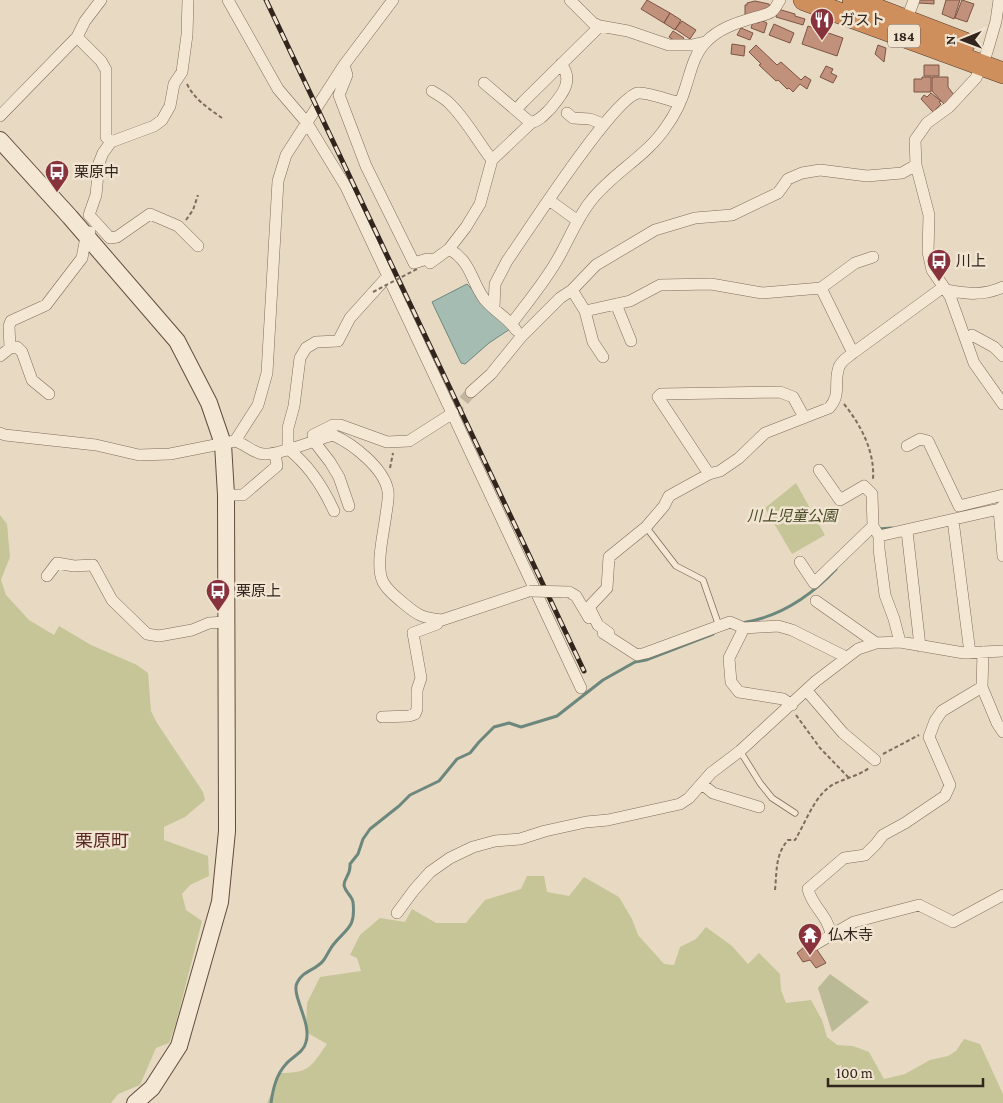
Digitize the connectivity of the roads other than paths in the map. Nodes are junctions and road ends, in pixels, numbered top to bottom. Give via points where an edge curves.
1 (101, 0) edge
2 (188, 0) edge
3 (228, 0) edge
4 (393, 0) edge
5 (570, 0) edge
6 (780, 0) edge
7 (804, 0) edge
8 (853, 0) edge
9 (914, 0) edge
10 (999, 0) edge
11 (906, 21) junction
12 (600, 26) junction
13 (77, 37) junction
14 (705, 42) junction
15 (991, 58) edge
16 (561, 64) junction
17 (344, 65) junction
18 (1003, 73) edge
19 (484, 83) dead end
20 (432, 90) dead end
21 (679, 102) junction
22 (518, 110) junction
23 (567, 113) dead end
24 (0, 116) edge
25 (531, 122) junction
26 (307, 123) junction
27 (603, 124) junction
28 (0, 140) edge
29 (112, 142) junction
30 (492, 160) junction
31 (916, 165) junction
32 (549, 200) junction
33 (578, 221) junction
34 (91, 230) junction
35 (198, 246) dead end
36 (449, 249) junction
37 (873, 257) dead end
38 (387, 276) junction
39 (1003, 287) edge
40 (821, 288) junction
41 (944, 289) junction
42 (572, 290) junction
43 (616, 304) junction
44 (494, 308) junction
45 (585, 311) junction
46 (512, 324) junction
47 (521, 337) junction
48 (967, 339) junction
49 (631, 341) dead end
50 (10, 348) junction
51 (853, 353) junction
52 (0, 356) edge
53 (1003, 356) edge
54 (603, 357) dead end
55 (471, 392) tunnel mouth
56 (49, 394) dead end
57 (1003, 404) edge
58 (453, 413) junction
59 (804, 417) junction
60 (0, 433) edge
61 (311, 441) junction
62 (229, 443) junction
63 (907, 446) dead end
64 (288, 449) junction
65 (275, 453) junction
66 (819, 470) dead end
67 (709, 474) junction
68 (226, 495) junction
69 (1003, 495) edge
70 (349, 506) dead end
71 (1001, 507) edge
72 (334, 511) dead end
73 (953, 520) junction
74 (646, 527) junction
75 (907, 530) junction
76 (876, 531) junction
77 (1003, 556) edge
78 (800, 562) dead end
79 (47, 576) dead end
80 (816, 601) dead end
81 (439, 620) junction
82 (226, 622) junction
83 (719, 626) junction
84 (738, 626) junction
85 (608, 636) junction
86 (900, 642) junction
87 (876, 643) junction
88 (920, 646) junction
89 (983, 652) junction
90 (1003, 652) edge
91 (970, 653) junction
92 (846, 657) junction
93 (982, 687) junction
94 (581, 688) dead end
95 (807, 691) junction
96 (791, 706) junction
97 (382, 717) dead end
98 (1003, 732) edge
99 (740, 751) junction
100 (875, 760) road end
101 (702, 784) junction
102 (759, 807) dead end
103 (795, 812) dead end
104 (1003, 895) edge
105 (397, 913) dead end
106 (830, 935) junction
107 (814, 944) dead end
108 (135, 1103) edge

1 - 13 street
2 - 29 street via 182,72 174,84 170,106 154,126
3 - 26 street via 278,89
4 - 17 street
5 - 12 street
6 - 14 street via 770,13 717,32
7 - 15 highway, 184
8 - 11 highway, 184
9 - 11 street
10 - 15 street
11 - 15 highway, 184
12 - 14 street via 628,31 669,45
12 - 16 street
13 - 24 street
13 - 29 street via 106,70 106,137
14 - 21 street via 690,69
15 - 18 highway, 184
15 - 31 street via 950,107 927,123 915,140
16 - 22 street
16 - 25 street via 566,70 563,94 539,121
17 - 26 street
17 - 36 street via 347,75 339,95 366,166 414,263 427,259 432,261
19 - 22 street
20 - 30 street via 464,120
21 - 27 street via 640,93 633,95
21 - 33 street via 666,128 643,154 622,169 590,201
22 - 25 street
23 - 27 street via 573,118
25 - 30 street
26 - 38 street via 346,187
26 - 62 street via 286,155 278,181 267,373 258,405
27 - 32 street
28 - 34 street
29 - 34 street via 99,163 96,195 89,216
30 - 36 street via 480,204
31 - 41 street via 929,215 928,252 932,270
31 - 42 street via 902,173 867,176 820,170 802,173 788,179 778,193 732,215 695,218 655,230 596,265
32 - 33 street
32 - 44 street via 495,284
33 - 46 street via 557,260
34 - 35 street via 110,238 117,237 150,214 178,226
34 - 50 street via 82,258 46,305 11,321 8,326
34 - 62 street via 177,341
36 - 44 street via 458,254 485,300
37 - 40 street via 855,263
38 - 58 street
38 - 64 street via 350,318 338,341 316,342 306,348 300,358 288,428
39 - 41 street via 990,293
40 - 43 street via 762,292 711,284 660,286 630,301
40 - 51 street
41 - 48 street
41 - 51 street
42 - 45 street
42 - 47 street
43 - 45 street
43 - 49 street
44 - 46 street
45 - 54 street via 593,342
46 - 47 street
47 - 55 street via 491,374
48 - 53 street via 972,335
48 - 57 street via 974,363
50 - 52 street
50 - 56 street via 17,347 22,352 32,380
51 - 59 street via 839,365 836,401 829,408
58 - 61 street via 409,441 393,442 340,425 333,425 307,438
58 - 94 street
59 - 67 street via 765,433 740,458
59 - 67 street via 792,397 780,392 661,394 658,397
60 - 62 street via 96,445 139,455 170,454
61 - 64 street
61 - 70 street via 340,477
61 - 81 street via 333,435 344,440 379,472 388,492 380,570 383,583 415,613
62 - 65 street via 242,443 250,450 264,454
62 - 68 street
63 - 69 street via 920,439 928,441 959,506
64 - 65 street
64 - 72 street via 300,458 319,483
65 - 68 street via 277,466 244,495
66 - 76 street via 840,500 864,486 872,494
67 - 74 street via 669,496
68 - 82 street
71 - 73 street
71 - 77 street
73 - 75 street
73 - 91 street
74 - 83 lane via 676,566 703,580
74 - 85 street via 609,557 607,588 589,607
75 - 76 street
75 - 88 street
76 - 78 street via 814,583
76 - 86 street via 885,595
79 - 82 street via 57,564 93,565 112,600 147,634 159,636
80 - 87 street
81 - 85 street, bridge via 529,590 569,592 576,596 595,628
81 - 97 street via 437,624 412,633 421,678 415,714
82 - 108 street via 227,831 220,902 180,1046 152,1088
83 - 84 street via 730,622
83 - 85 street via 637,655
84 - 92 street via 785,628
84 - 96 street via 729,658 731,682 739,692 783,699
86 - 87 street
86 - 88 street
87 - 92 street
88 - 91 street
89 - 90 street
89 - 91 street
89 - 93 street
92 - 95 street
93 - 98 street
93 - 106 street via 942,711 929,737 950,785 945,796 883,835 865,855 844,858 808,888 810,897 829,924
95 - 96 street
95 - 100 street via 843,733
96 - 99 street
99 - 101 street
99 - 103 lane via 772,798
101 - 102 street via 713,793
101 - 105 street via 680,804 474,847 430,872
104 - 106 street via 953,922 919,905 854,922
106 - 107 street

